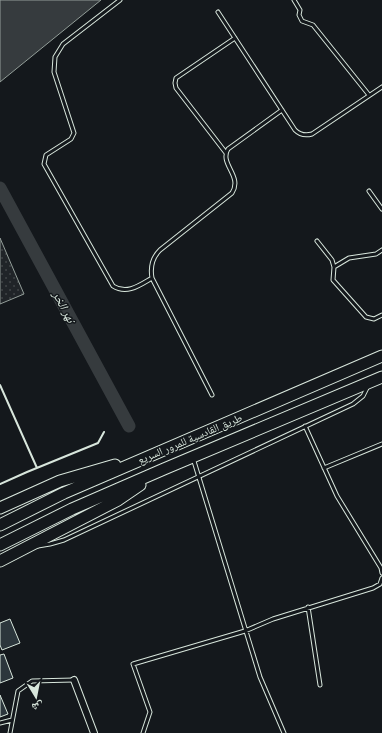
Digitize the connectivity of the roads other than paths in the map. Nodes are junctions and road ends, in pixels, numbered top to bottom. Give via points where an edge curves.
1 (120, 0) edge
2 (294, 0) edge
3 (218, 12) dead end
4 (235, 38) junction
5 (382, 87) edge
6 (369, 95) junction
7 (282, 110) junction
8 (226, 153) junction
9 (369, 190) dead end
10 (382, 209) edge
11 (316, 241) dead end
12 (382, 250) edge
13 (334, 266) junction
14 (152, 278) junction
15 (382, 315) edge
16 (382, 356) edge
17 (382, 377) edge
18 (370, 382) junction
19 (212, 394) dead end
20 (305, 426) junction
21 (382, 444) edge
22 (156, 454) junction
23 (193, 457) junction
24 (164, 468) junction
25 (324, 468) junction
26 (199, 476) junction
27 (0, 508) edge
28 (0, 525) edge
29 (0, 545) edge
30 (30, 545) junction
31 (0, 561) edge
32 (382, 573) edge
33 (382, 578) edge
34 (308, 607) junction
35 (246, 631) junction
36 (74, 680) joint
37 (320, 685) dead end
38 (12, 720) junction
39 (0, 723) edge
40 (10, 733) edge
41 (94, 733) edge
42 (142, 733) edge
43 (284, 733) edge

1 - 14 lane via 66,40 57,52 54,72 74,133 71,139 46,156 44,164 113,286 127,290
2 - 6 lane via 300,10 302,21 313,25
3 - 4 lane
4 - 7 lane
4 - 8 lane via 176,78 175,83 176,88
5 - 6 lane
6 - 7 lane via 312,134 300,134
7 - 8 lane via 230,147
8 - 14 lane via 235,181 234,191 156,254 151,266
9 - 10 lane
11 - 13 lane
12 - 13 lane via 376,254 349,258
13 - 15 lane via 333,280 366,317 374,319
14 - 19 lane
16 - 22 highway, طريق القادسية للمرور السريع
17 - 18 highway, طريق القادسية للمرور السريع
18 - 20 lane via 366,392 356,402
18 - 23 highway, طريق القادسية للمرور السريع
20 - 25 lane
20 - 26 lane
21 - 25 lane
22 - 27 highway via 60,481
22 - 28 highway, طريق القادسية للمرور السريع via 64,493
23 - 24 highway, طريق القادسية للمرور السريع
23 - 26 lane
24 - 29 highway, طريق القادسية للمرور السريع via 72,508
24 - 30 highway via 118,500
25 - 32 lane via 337,496
26 - 30 lane via 64,540 44,546
26 - 35 lane
30 - 31 highway
33 - 34 lane via 380,584 373,588
34 - 35 lane via 273,618
34 - 37 lane
35 - 42 lane via 133,664 150,712
35 - 43 lane via 260,677
36 - 38 lane via 32,681 18,691
36 - 41 street
38 - 39 lane
38 - 40 lane

